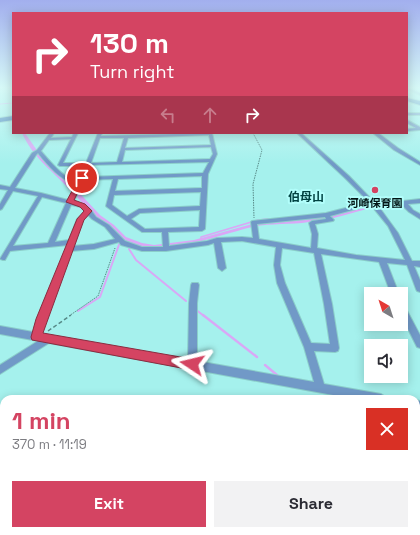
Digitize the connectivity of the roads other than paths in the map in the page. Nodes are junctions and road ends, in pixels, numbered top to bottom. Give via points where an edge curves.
1 (408, 114) edge
2 (420, 114) edge
3 (12, 118) edge
4 (0, 120) edge
5 (408, 122) edge
6 (420, 129) edge
7 (408, 130) edge
8 (51, 134) edge
9 (300, 134) edge
10 (376, 134) edge
11 (99, 135) edge
12 (75, 136) edge
13 (126, 136) junction
14 (48, 139) junction
15 (213, 146) junction
16 (123, 149) junction
17 (37, 152) junction
18 (212, 160) junction
19 (120, 163) junction
20 (87, 164) junction
21 (420, 164) edge
22 (205, 174) junction
23 (116, 177) junction
24 (82, 178) junction
25 (79, 185) junction
26 (0, 187) edge
27 (12, 189) junction
28 (205, 190) junction
29 (113, 193) junction
30 (41, 195) junction
31 (420, 201) edge
32 (70, 202) junction
33 (403, 202) junction
34 (374, 204) junction
35 (0, 208) edge
36 (203, 208) junction
37 (88, 211) junction
38 (328, 217) junction
39 (420, 217) edge
40 (127, 218) junction
41 (165, 230) junction
42 (119, 240) junction
43 (217, 240) junction
44 (256, 241) junction
45 (279, 244) junction
46 (50, 245) junction
47 (71, 246) junction
48 (9, 249) junction
49 (166, 249) junction
50 (315, 250) junction
51 (1, 259) edge
52 (382, 260) junction
53 (410, 263) junction
54 (420, 264) edge
55 (222, 268) dead end
56 (195, 285) dead end
57 (392, 287) edge
58 (420, 289) edge
59 (408, 321) edge
60 (0, 330) edge
61 (41, 338) junction
62 (420, 344) edge
63 (308, 347) junction
64 (192, 364) junction
65 (0, 370) edge
66 (321, 388) junction
67 (359, 395) edge

1 - 2 street
3 - 4 main road
5 - 6 street
6 - 7 street
8 - 14 street
9 - 34 street
10 - 21 street
11 - 13 street
11 - 20 street
12 - 14 street
12 - 20 street via 60,165
13 - 15 street via 211,134
13 - 16 street
14 - 17 street
15 - 16 street
15 - 18 street via 215,154
16 - 19 street
17 - 25 street via 50,165
17 - 27 street
18 - 19 street
18 - 22 street
19 - 20 street
20 - 24 street
22 - 23 street
22 - 28 street
23 - 24 street
23 - 29 street
24 - 25 street
25 - 32 street
26 - 27 street
27 - 30 street
27 - 35 street
28 - 29 street
28 - 36 street
29 - 40 street via 109,206
30 - 32 street
30 - 48 street
31 - 33 street
32 - 37 street via 83,206
32 - 46 street
33 - 34 street
33 - 39 street via 410,211
34 - 38 street
34 - 53 street via 390,225
36 - 40 street via 140,211
36 - 41 street via 202,229
37 - 42 street via 107,226
37 - 47 street via 80,219
38 - 44 street via 254,222
38 - 50 street via 331,220 312,223
40 - 41 street via 144,231
41 - 49 street
42 - 47 street via 101,246
42 - 49 street via 142,249
43 - 44 street via 232,238
43 - 49 street
43 - 55 street
44 - 45 street
45 - 50 street
45 - 63 street via 277,264 281,283
46 - 47 street
46 - 48 street
47 - 61 street via 41,319
48 - 51 street
50 - 52 street
50 - 63 street via 335,348
52 - 53 street
52 - 57 street
53 - 54 street
53 - 58 street
56 - 64 street
59 - 62 street
60 - 61 street
61 - 64 street
61 - 65 street
63 - 66 street
64 - 66 street
66 - 67 street

